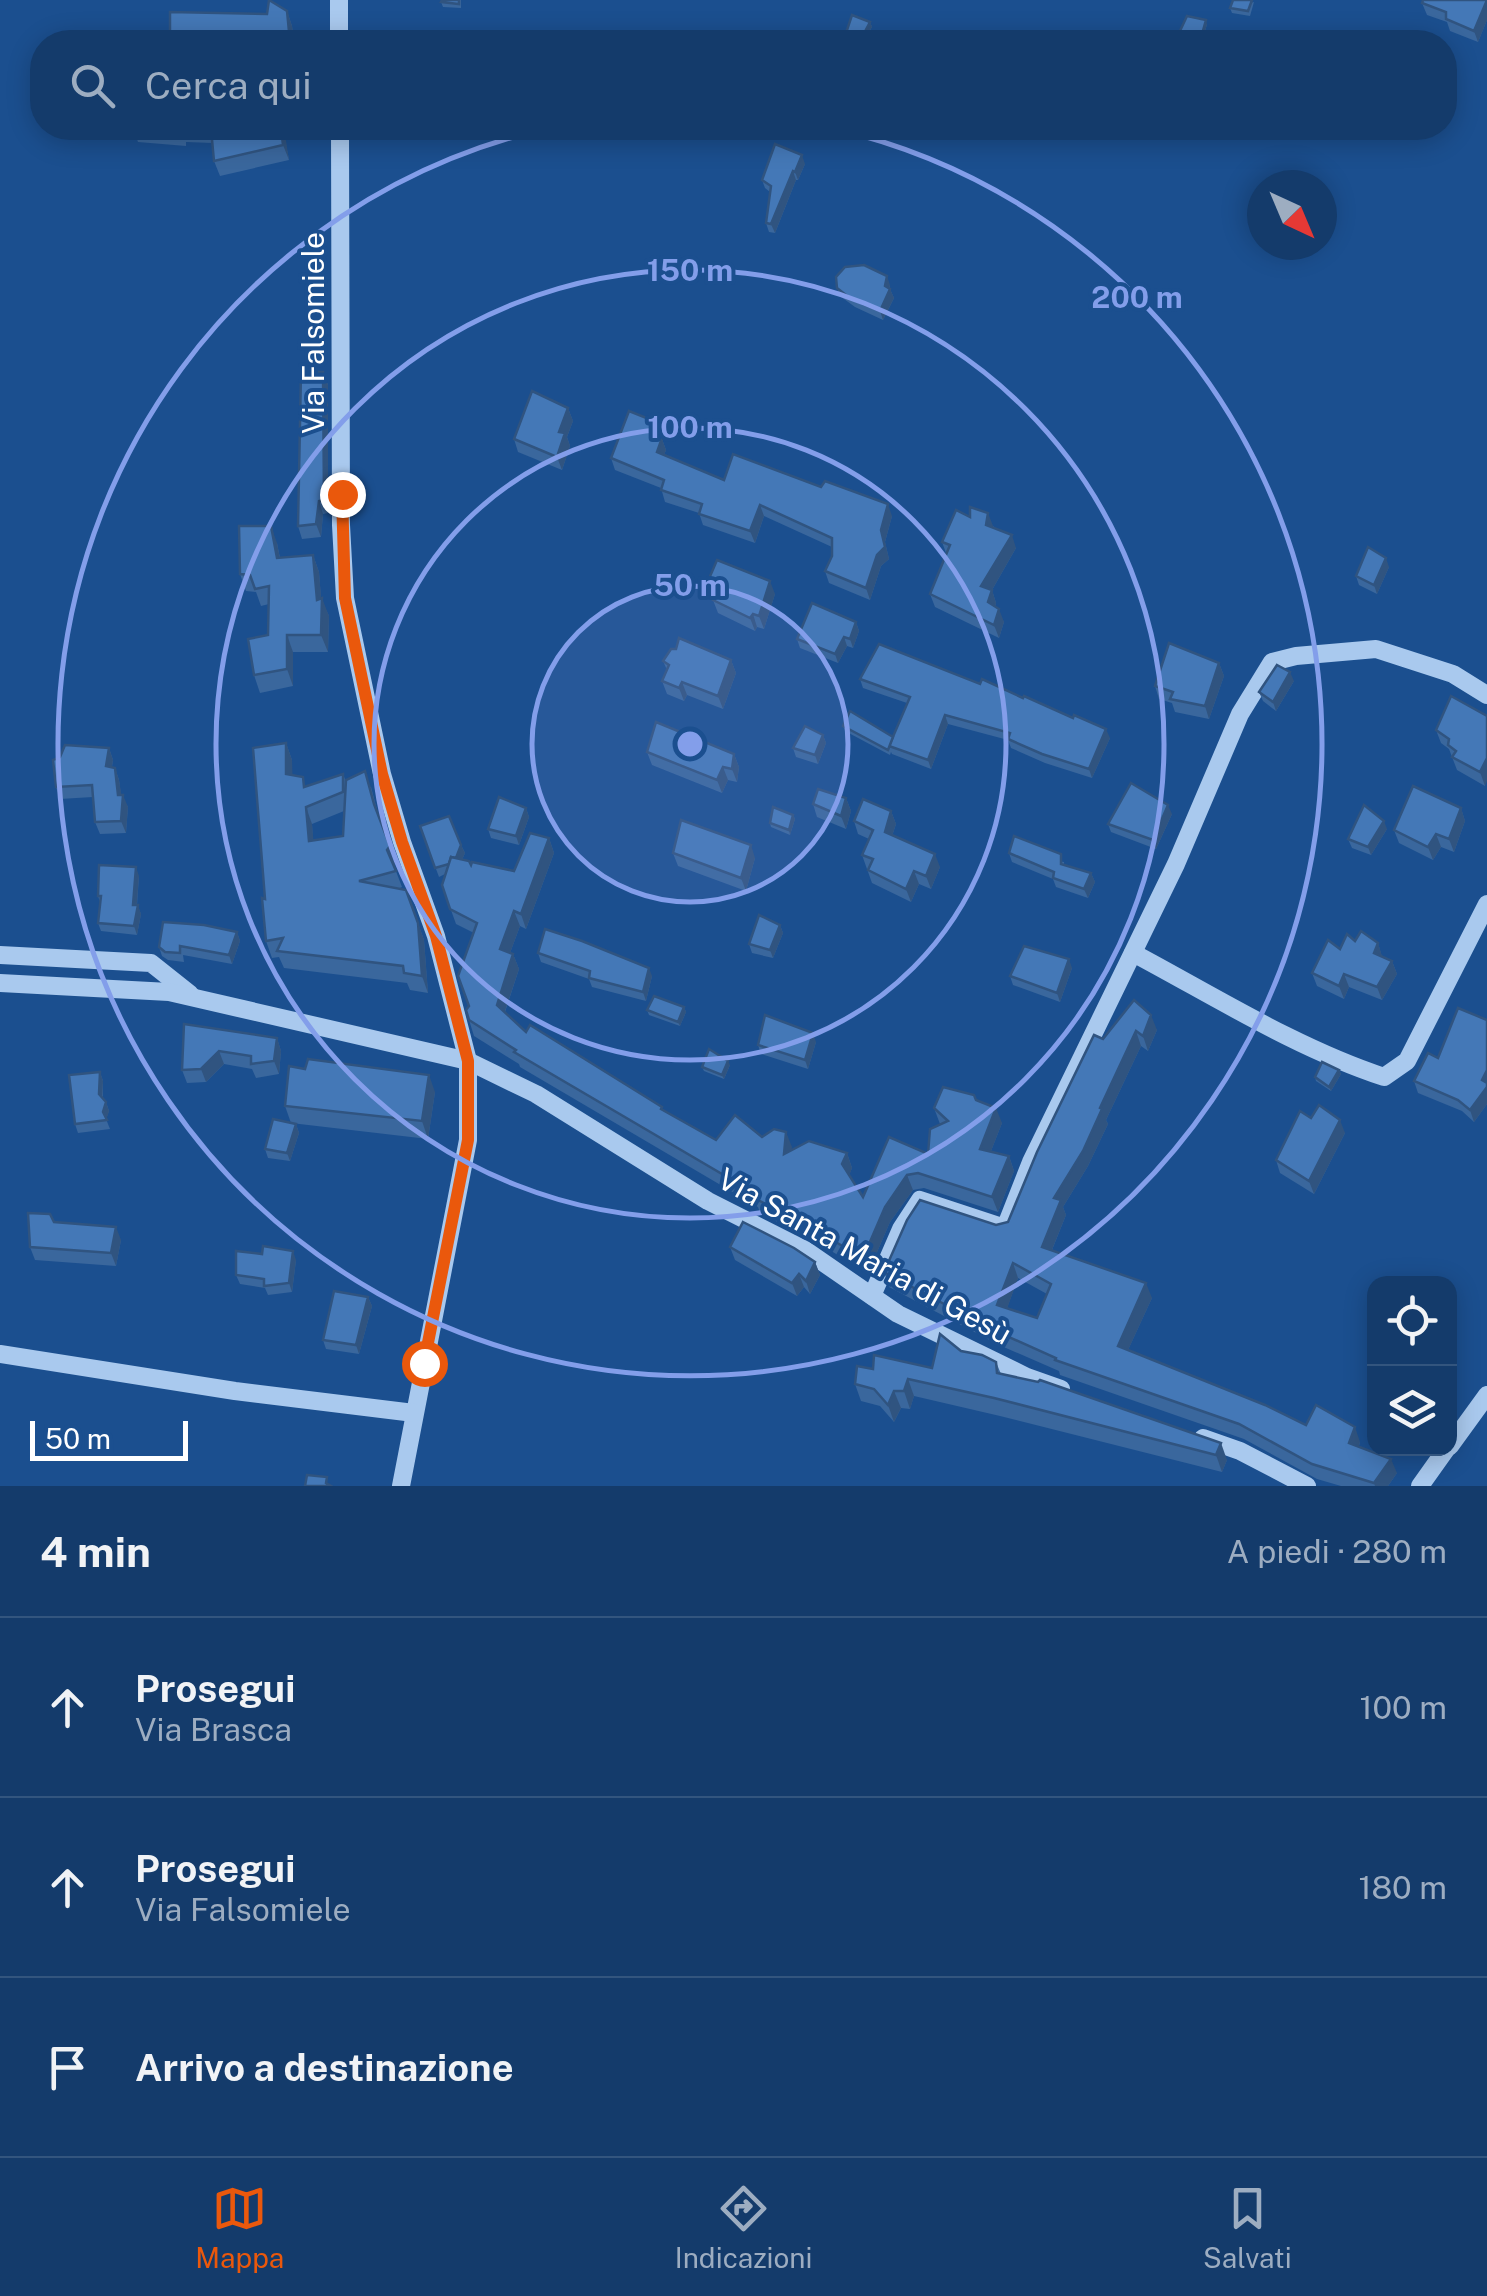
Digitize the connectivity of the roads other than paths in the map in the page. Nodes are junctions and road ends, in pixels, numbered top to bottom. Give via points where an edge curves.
1 (340, 0) edge
2 (340, 30) edge
3 (340, 140) edge
4 (1487, 695) edge
5 (1487, 904) edge
6 (1132, 953) junction
7 (0, 955) edge
8 (0, 983) edge
9 (195, 998) junction
10 (468, 1061) junction
11 (872, 1296) junction
12 (0, 1354) edge
13 (1077, 1394) edge
14 (1487, 1395) edge
15 (414, 1413) junction
16 (1185, 1432) edge
17 (1457, 1435) edge
18 (1442, 1456) edge
19 (401, 1486) edge
20 (1307, 1486) edge
21 (1420, 1486) edge

1 - 2 street
3 - 10 street, Via Falsomiele via 345,598 382,774 436,936
4 - 6 street via 1452,674 1376,649 1272,662 1240,714
5 - 6 street via 1407,1061 1384,1077 1280,1032
6 - 11 street via 1005,1228 920,1200
7 - 9 street via 152,963
8 - 9 street, Via Santa Maria di Gesù
9 - 10 street, Via Santa Maria di Gesù
10 - 11 street, Via Santa Maria di Gesù via 536,1094
10 - 15 street, Via Falsomiele via 468,1140
11 - 13 street, Via Santa Maria di Gesù via 1010,1369
12 - 15 street
14 - 17 street
15 - 19 street, Via Falsomiele
16 - 20 street
18 - 21 street

